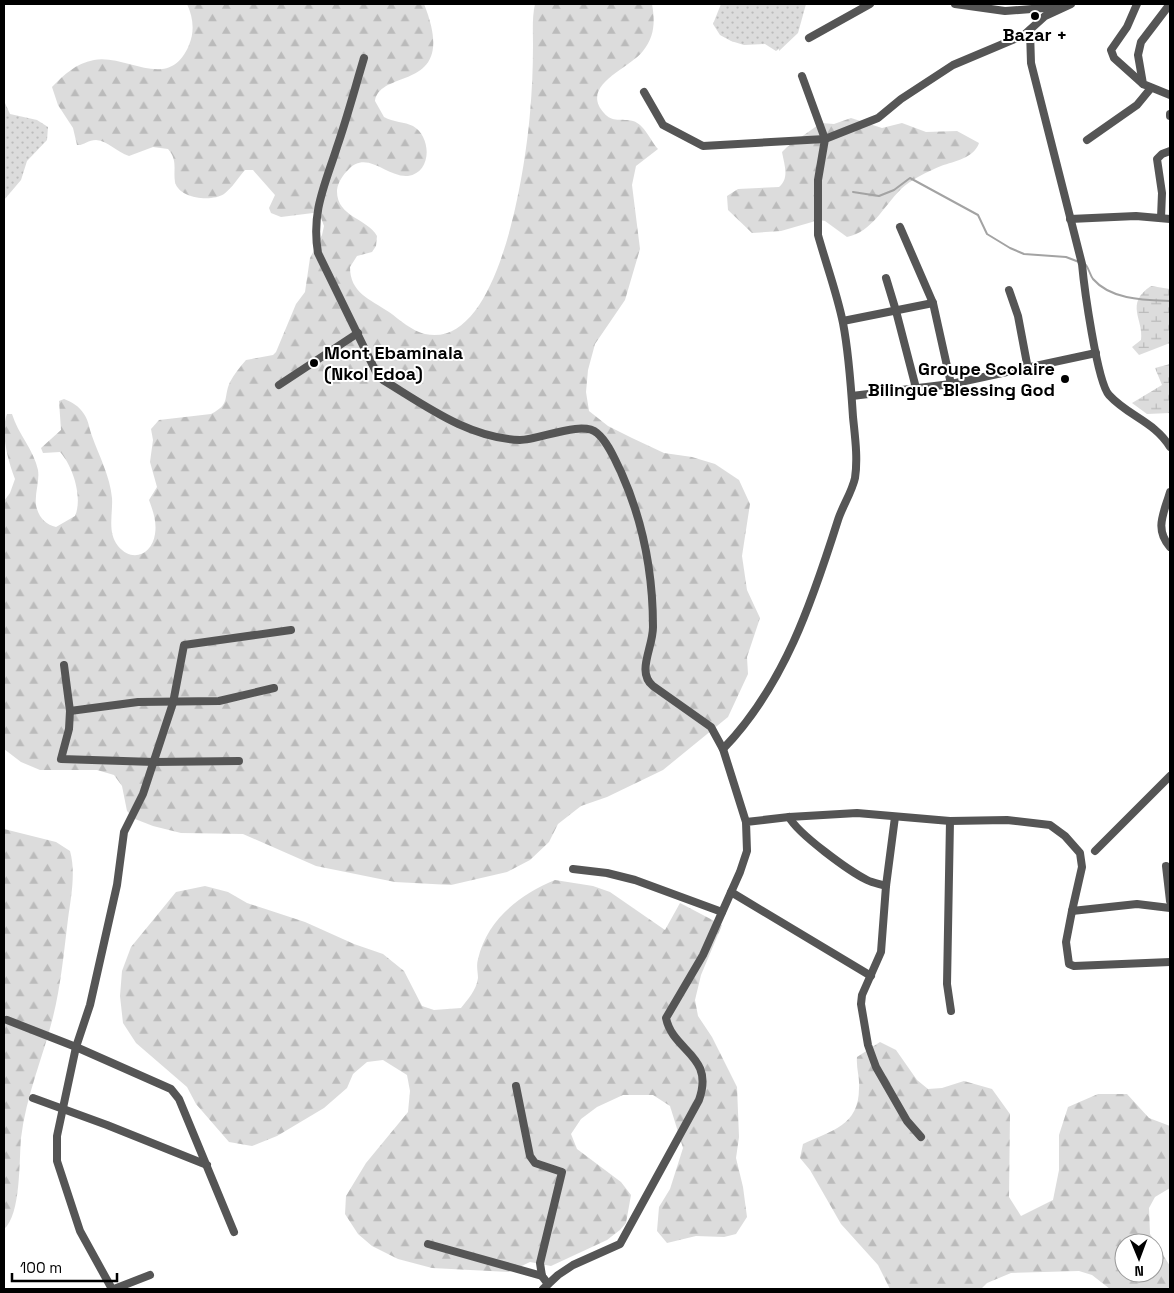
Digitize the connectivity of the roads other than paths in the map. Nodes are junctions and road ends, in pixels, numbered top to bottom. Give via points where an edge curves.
1 (870, 4) edge
2 (955, 4) edge
3 (1137, 4) edge
4 (1170, 4) edge
5 (1067, 5) edge
6 (1030, 31) junction
7 (809, 38) dead end
8 (364, 58) dead end
9 (802, 76) dead end
10 (1143, 84) junction
11 (1151, 88) junction
12 (644, 92) dead end
13 (1170, 95) edge
14 (825, 139) junction
15 (1087, 140) dead end
16 (1170, 151) edge
17 (1161, 218) junction
18 (1170, 219) edge
19 (1070, 220) junction
20 (900, 227) dead end
21 (886, 278) dead end
22 (1009, 290) dead end
23 (933, 303) junction
24 (896, 311) junction
25 (843, 321) junction
26 (358, 333) junction
27 (1096, 353) junction
28 (1028, 369) junction
29 (951, 384) junction
30 (279, 385) dead end
31 (916, 388) junction
32 (852, 396) junction
33 (1170, 447) edge
34 (1170, 492) edge
35 (1170, 547) edge
36 (291, 630) dead end
37 (64, 665) dead end
38 (274, 688) dead end
39 (173, 703) junction
40 (70, 711) junction
41 (723, 749) junction
42 (239, 761) dead end
43 (154, 762) junction
44 (1170, 776) edge
45 (895, 816) junction
46 (789, 817) junction
47 (950, 821) junction
48 (746, 822) junction
49 (1095, 851) dead end
50 (1166, 866) dead end
51 (573, 869) dead end
52 (886, 886) junction
53 (731, 892) junction
54 (1170, 902) edge
55 (1170, 908) edge
56 (1072, 911) junction
57 (722, 912) junction
58 (1170, 962) edge
59 (871, 976) junction
60 (951, 1011) dead end
61 (7, 1020) dead end
62 (76, 1047) junction
63 (516, 1086) dead end
64 (33, 1098) dead end
65 (63, 1108) junction
66 (921, 1137) dead end
67 (207, 1165) junction
68 (234, 1232) dead end
69 (428, 1244) dead end
70 (150, 1275) dead end
71 (542, 1276) junction
72 (545, 1287) edge
73 (113, 1289) edge

1 - 7 street
2 - 5 street via 1005,11
3 - 10 street via 1127,27 1111,50 1114,58
4 - 10 street via 1139,46
5 - 6 street via 1045,16
6 - 14 street via 953,65 878,118
6 - 19 street via 1031,63
8 - 26 street via 321,191 315,237 318,253
9 - 14 street
10 - 11 street
11 - 13 street
11 - 15 street via 1137,104
12 - 14 street via 663,125 703,146
14 - 25 street via 818,180 818,235
16 - 17 street via 1157,159 1162,193
17 - 18 street
17 - 19 street via 1136,216
19 - 27 street via 1082,264
20 - 23 street
21 - 24 street
22 - 28 street
23 - 24 street
23 - 29 street
24 - 25 street
24 - 31 street
25 - 32 street
26 - 30 street
26 - 41 street via 383,380 473,432 494,438 522,440 589,429 597,433 614,457 643,533 653,607 653,636 644,674 647,681 712,728
27 - 28 street
27 - 33 street via 1104,389 1119,405 1157,430
28 - 29 street
29 - 31 street
31 - 32 street
32 - 41 street via 856,440 854,479 810,606 764,697
34 - 35 street via 1160,525 1163,539
36 - 39 street via 184,645
37 - 40 street
38 - 39 street via 218,701
39 - 40 street via 138,702
39 - 43 street
40 - 43 street via 61,759
41 - 48 street
42 - 43 street
43 - 62 street via 124,832 105,941 90,1006
44 - 49 street
45 - 46 street
45 - 47 street
45 - 52 street
46 - 48 street
46 - 52 street via 797,828 850,870
47 - 56 street via 1034,822 1050,825 1065,836 1080,853 1082,867
47 - 60 street via 947,984
48 - 53 street via 747,851
50 - 54 street
51 - 57 street via 635,880
52 - 59 street via 881,952
53 - 57 street
53 - 59 street
55 - 56 street via 1137,904
56 - 58 street via 1066,942 1069,964
57 - 72 street via 703,955 666,1018 672,1034 700,1066 699,1100 624,1240 573,1265
59 - 66 street via 861,1004 868,1045 884,1084
61 - 62 street
62 - 65 street
62 - 67 street via 171,1089 179,1099
63 - 71 street via 530,1156 535,1163 562,1172 540,1263
64 - 65 street
65 - 67 street
65 - 73 street via 56,1149 60,1172 80,1232
67 - 68 street
69 - 71 street
70 - 73 street
71 - 72 street

